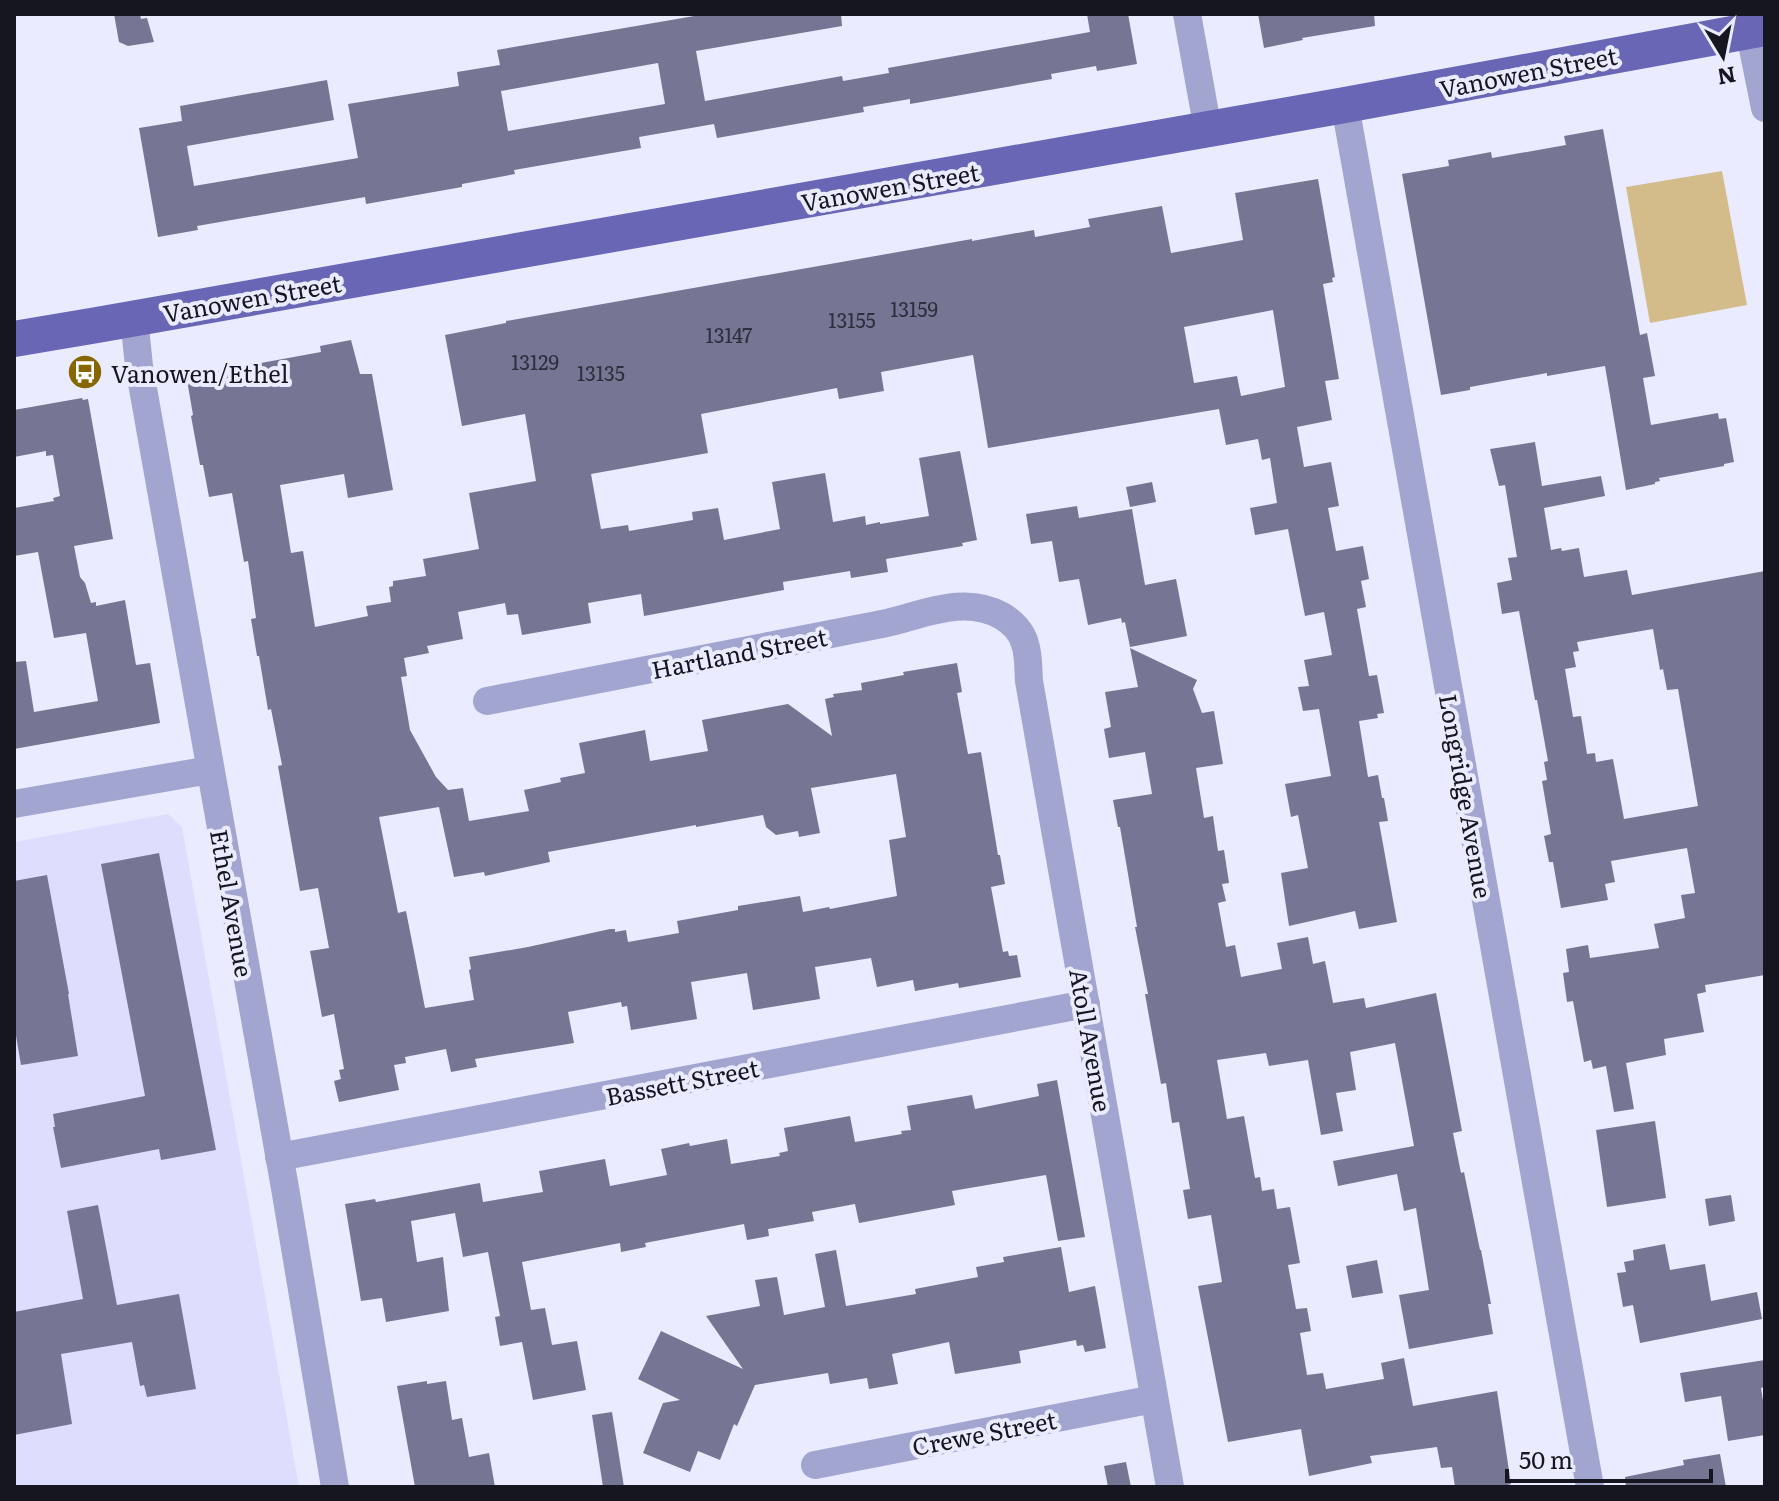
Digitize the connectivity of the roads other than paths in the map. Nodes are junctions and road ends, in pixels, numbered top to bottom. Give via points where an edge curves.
1 (1187, 14) edge
2 (1754, 24) edge
3 (1345, 105) junction
4 (1765, 108) edge
5 (1208, 130) junction
6 (134, 318) junction
7 (14, 339) edge
8 (990, 609) joint
9 (487, 701) dead end
10 (210, 770) junction
11 (14, 804) edge
12 (1086, 1004) junction
13 (279, 1157) junction
14 (1154, 1399) junction
15 (815, 1465) dead end
16 (335, 1487) edge
17 (1170, 1487) edge
18 (1590, 1487) edge

1 - 5 street
2 - 3 main road, Vanowen Street via 1696,40
2 - 4 street
3 - 5 main road, Vanowen Street
3 - 18 street, Longridge Avenue
5 - 6 main road, Vanowen Street
6 - 7 main road, Vanowen Street
6 - 10 street, Ethel Avenue
8 - 9 street, Hartland Street via 947,607
8 - 12 street, Atoll Avenue via 1012,622 1025,642
10 - 11 street
10 - 13 street, Ethel Avenue
12 - 13 street, Bassett Street
12 - 14 street, Atoll Avenue
13 - 16 street, Ethel Avenue
14 - 15 street, Crewe Street
14 - 17 street, Atoll Avenue

